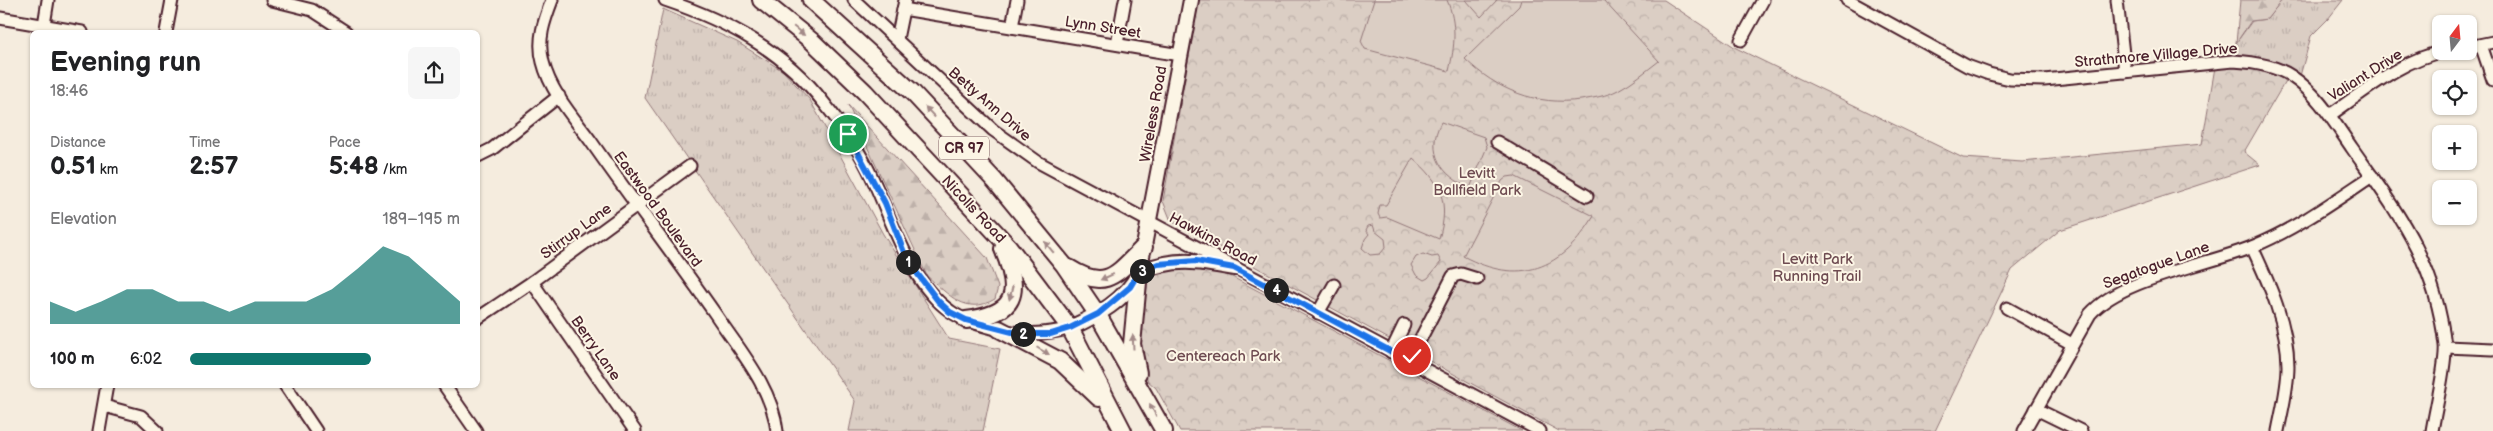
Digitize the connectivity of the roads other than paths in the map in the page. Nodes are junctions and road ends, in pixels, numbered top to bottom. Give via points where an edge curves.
1 (48, 0) edge
2 (172, 0) edge
3 (272, 0) edge
4 (552, 0) edge
5 (664, 0) edge
6 (761, 0) edge
7 (811, 0) edge
8 (854, 0) edge
9 (1017, 0) edge
10 (1125, 0) edge
11 (1763, 0) edge
12 (1847, 0) edge
13 (2117, 0) edge
14 (904, 4) edge
15 (1189, 4) edge
16 (0, 18) edge
17 (44, 25) junction
18 (1012, 27) junction
19 (71, 30) edge
20 (166, 30) edge
21 (343, 30) edge
22 (897, 40) junction
23 (1741, 40) dead end
24 (2493, 42) edge
25 (1117, 44) junction
26 (2481, 45) junction
27 (2478, 46) edge
28 (1180, 55) junction
29 (2432, 55) edge
30 (2126, 72) junction
31 (2493, 80) edge
32 (559, 96) junction
33 (2330, 115) junction
34 (1498, 142) dead end
35 (480, 155) edge
36 (690, 166) dead end
37 (2372, 176) junction
38 (1587, 196) dead end
39 (635, 206) junction
40 (1150, 223) junction
41 (995, 231) junction
42 (1144, 247) junction
43 (2252, 247) junction
44 (1064, 265) junction
45 (1234, 268) junction
46 (1139, 272) junction
47 (1477, 279) dead end
48 (532, 282) junction
49 (1334, 285) dead end
50 (2008, 308) dead end
51 (1318, 313) junction
52 (1098, 314) junction
53 (480, 317) edge
54 (966, 320) junction
55 (1404, 325) dead end
56 (1070, 328) junction
57 (999, 329) junction
58 (2072, 344) junction
59 (2446, 347) junction
60 (2493, 349) edge
61 (1391, 352) junction
62 (1409, 361) junction
63 (107, 388) edge
64 (286, 388) edge
65 (446, 388) edge
66 (1142, 390) junction
67 (104, 406) junction
68 (2036, 408) junction
69 (1120, 425) edge
70 (99, 431) edge
71 (157, 431) edge
72 (316, 431) edge
73 (476, 431) edge
74 (635, 431) edge
75 (777, 431) edge
76 (1164, 431) edge
77 (1540, 431) edge
78 (2024, 431) edge
79 (2081, 431) edge
80 (2278, 431) edge
81 (2432, 431) edge

1 - 17 street
2 - 20 street
3 - 21 street via 312,10
4 - 32 street, Eastwood Boulevard via 542,31 541,52 546,71
5 - 54 street, Hawkins Road via 738,30 795,69 848,134 867,166 907,260 938,301
6 -> 41 highway, Nicolls Road / CR 97 via 813,42 865,92
44 -> 7 highway, Nicolls Road / CR 97 via 995,181 913,93
8 - 22 street, Betty Ann Drive
9 - 18 street
10 - 25 street
11 - 23 street
12 - 30 street, Strathmore Village Drive via 1960,62 1989,74 2010,79 2044,80
13 - 30 street
14 - 18 street, Lynn Street
14 - 22 street
15 - 28 main road, Wireless Road
16 - 17 street
17 - 19 street
18 - 25 street, Lynn Street
22 - 40 street, Betty Ann Drive via 1011,144
24 - 26 street
25 - 28 street, Lynn Street
26 - 27 street
26 - 31 street
28 - 40 main road, Wireless Road
29 - 33 street, Valiant Drive via 2399,68
30 - 33 street, Strathmore Village Drive via 2233,61 2262,64 2290,75
32 - 35 street
32 - 39 street, Eastwood Boulevard
33 - 37 street, Strathmore Village Drive
34 - 38 street
36 - 39 street, Stirrup Lane
37 - 43 street, Segatogue Lane via 2295,228
37 - 59 street, Strathmore Village Drive via 2396,209 2421,254 2436,298
39 - 48 street, Stirrup Lane
39 - 75 street, Eastwood Boulevard via 680,264 752,368 772,406
40 - 42 main road, Hawkins Road
40 - 45 street, Hawkins Road
41 -> 54 highway via 1013,273 1012,293 1008,304 999,313
41 - 56 highway, Nicolls Road / CR 97
42 -> 44 highway via 1120,270 1105,279 1094,281
42 - 46 main road, Hawkins Road
43 - 58 street, Segatogue Lane via 2116,293 2090,314
43 - 80 street via 2272,296 2287,349 2287,380
44 - 52 highway, Nicolls Road / CR 97
45 - 46 main road via 1188,261 1158,264
45 - 51 street, Hawkins Road
46 - 52 main road, Hawkins Road via 1130,287
66 -> 46 highway via 1132,344
47 - 62 street via 1462,274 1453,276
48 - 53 street, Stirrup Lane
48 - 74 street, Berry Lane
49 - 51 street
50 - 58 street
51 - 61 street, Hawkins Road
52 - 56 main road, Hawkins Road
52 - 66 highway, Nicolls Road / CR 97
54 - 57 street, Hawkins Road
55 - 61 street
56 - 57 street, Hawkins Road via 1051,334 1020,334
56 - 69 highway, Nicolls Road / CR 97
57 -> 69 highway via 1060,361 1088,385
58 - 68 street, Segatogue Lane
59 - 60 street
59 - 81 street, Strathmore Village Drive
61 - 62 street, Hawkins Road
62 - 77 street, Hawkins Road
63 - 67 street
64 - 72 street
65 - 73 street
76 -> 66 highway, Nicolls Road / CR 97
67 - 70 street
67 - 71 street via 141,416
68 - 78 street, Segatogue Lane
68 - 79 street

